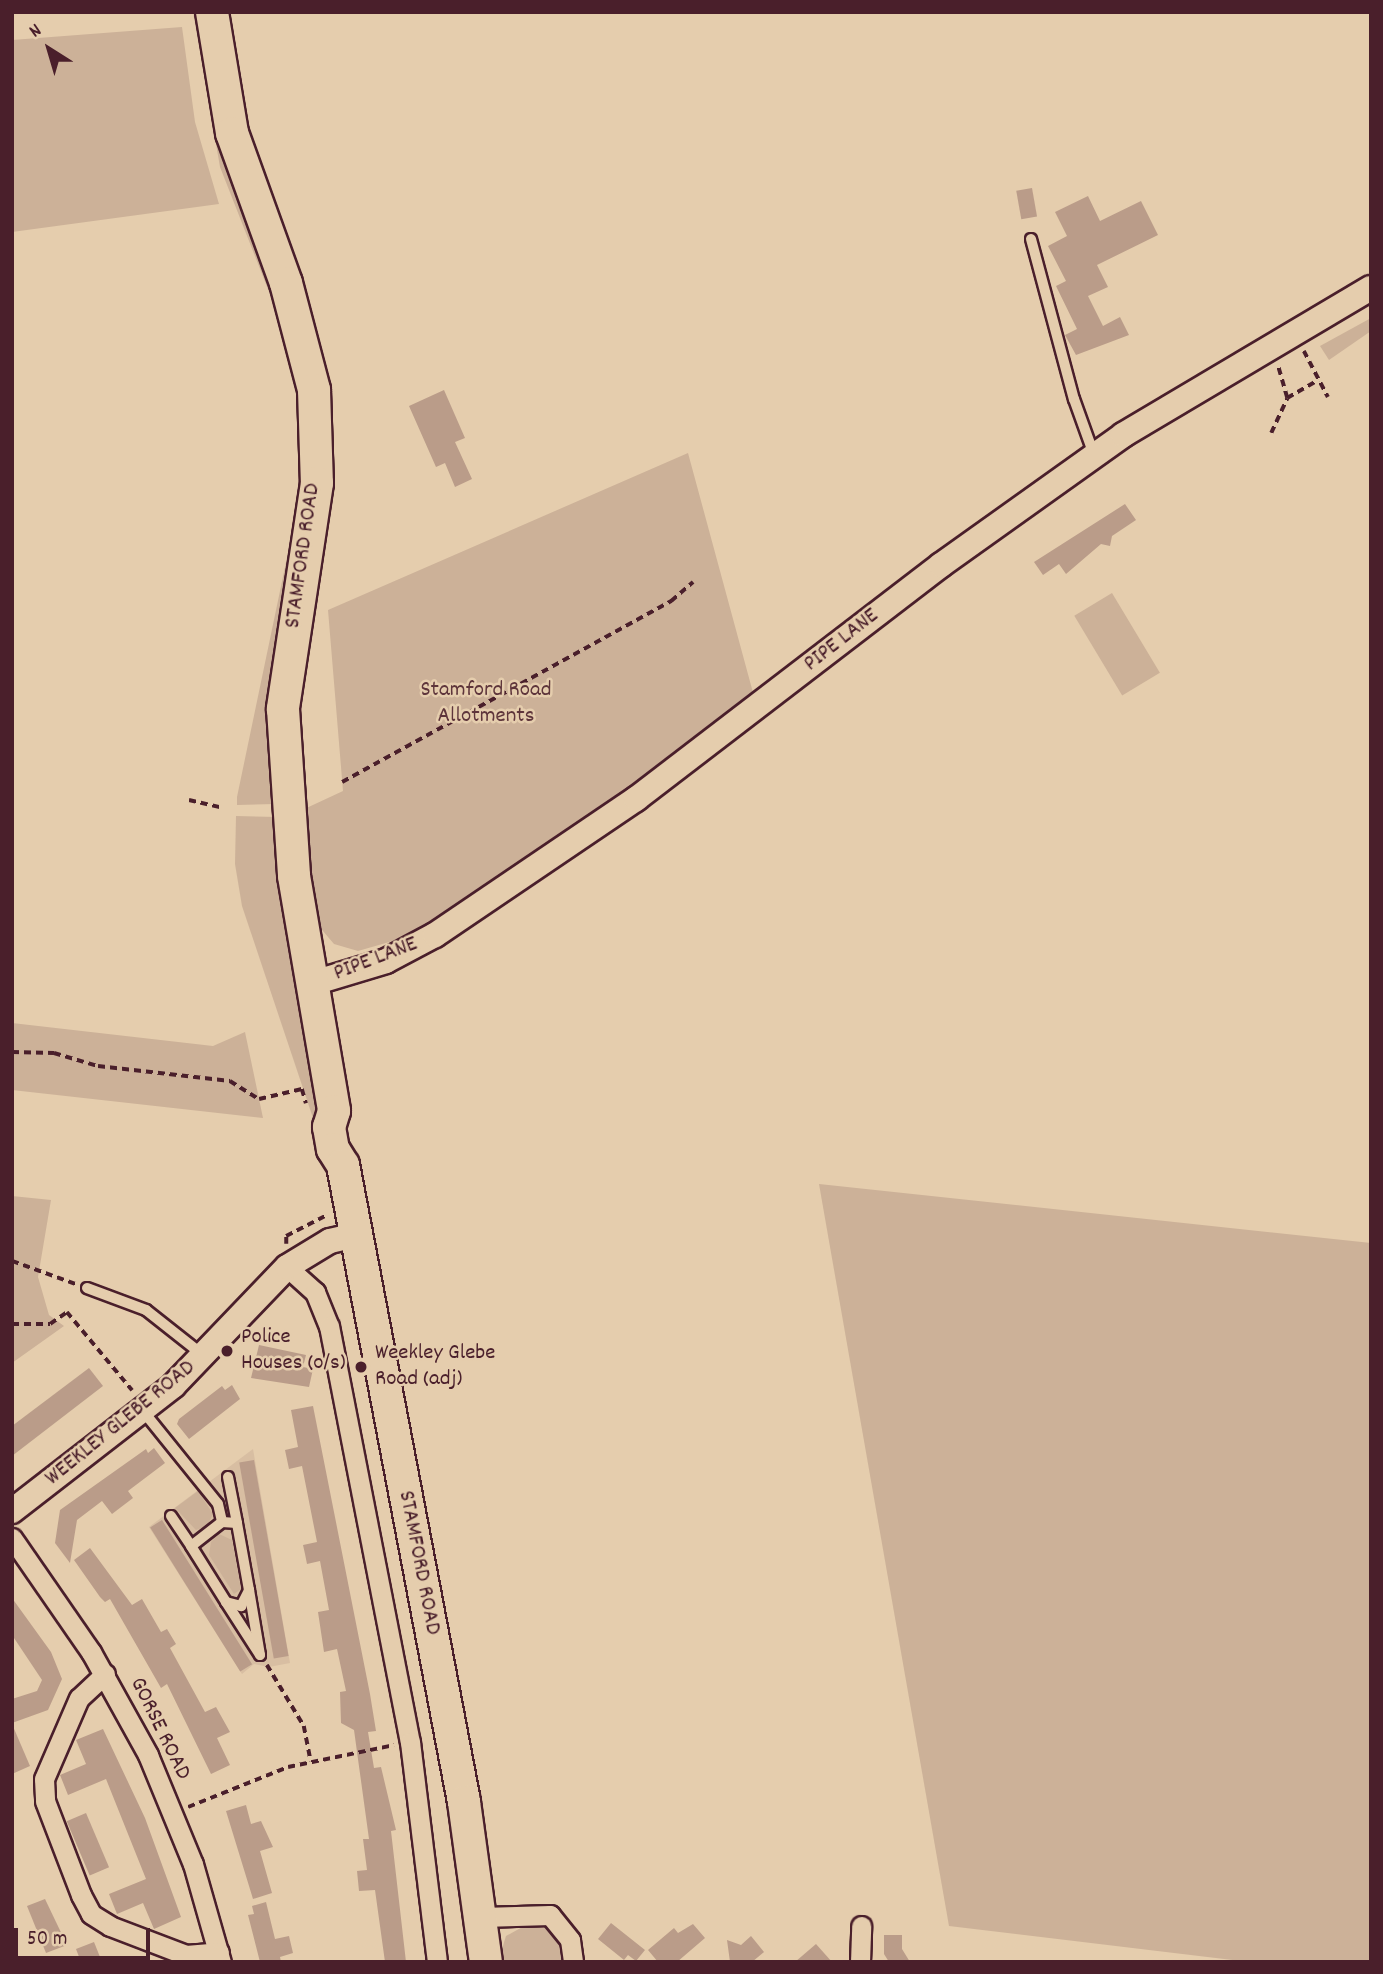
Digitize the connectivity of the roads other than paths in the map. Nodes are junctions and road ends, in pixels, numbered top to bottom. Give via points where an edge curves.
1 (212, 12) edge
2 (1031, 239) dead end
3 (1371, 288) edge
4 (1094, 455) junction
5 (310, 984) junction
6 (356, 1235) junction
7 (287, 1267) junction
8 (87, 1288) road end
9 (205, 1357) junction
10 (137, 1401) junction
11 (228, 1477) dead end
12 (12, 1511) edge
13 (171, 1516) dead end
14 (222, 1522) junction
15 (237, 1523) junction
16 (12, 1538) edge
17 (191, 1546) junction
18 (249, 1590) junction
19 (226, 1602) junction
20 (105, 1674) junction
21 (482, 1917) junction
22 (861, 1926) dead end
23 (220, 1957) edge
24 (436, 1962) edge
25 (486, 1962) edge
26 (573, 1962) edge
27 (860, 1962) edge

1 - 5 main road, STAMFORD ROAD via 232,133 286,283 314,390 317,483 284,709 287,811
2 - 4 lane via 1074,399
3 - 4 street, PIPE LANE
4 - 5 street, PIPE LANE via 941,565 636,799 447,928 386,961
5 - 6 main road, STAMFORD ROAD via 334,1111 329,1127 332,1149 343,1165
6 - 7 street, WEEKLEY GLEBE ROAD via 330,1241
6 - 21 main road, STAMFORD ROAD
7 - 9 street, WEEKLEY GLEBE ROAD
7 - 24 street, STAMFORD ROAD via 315,1292 330,1326 410,1742
8 - 9 lane via 146,1310
9 - 10 street, WEEKLEY GLEBE ROAD
10 - 12 street, WEEKLEY GLEBE ROAD
10 - 14 lane via 218,1504
11 - 15 lane
13 - 17 lane
14 - 15 lane
14 - 17 lane
15 - 18 lane
16 - 20 street, GORSE ROAD
17 - 19 lane
18 - 19 lane via 241,1606
18 - 19 lane via 260,1655
20 - 23 street, GORSE ROAD via 173,1814
20 - 23 street via 79,1698 43,1791 80,1895 92,1914 110,1926 186,1955
21 - 25 main road, STAMFORD ROAD
21 - 26 street via 550,1915 570,1940
22 - 27 street

